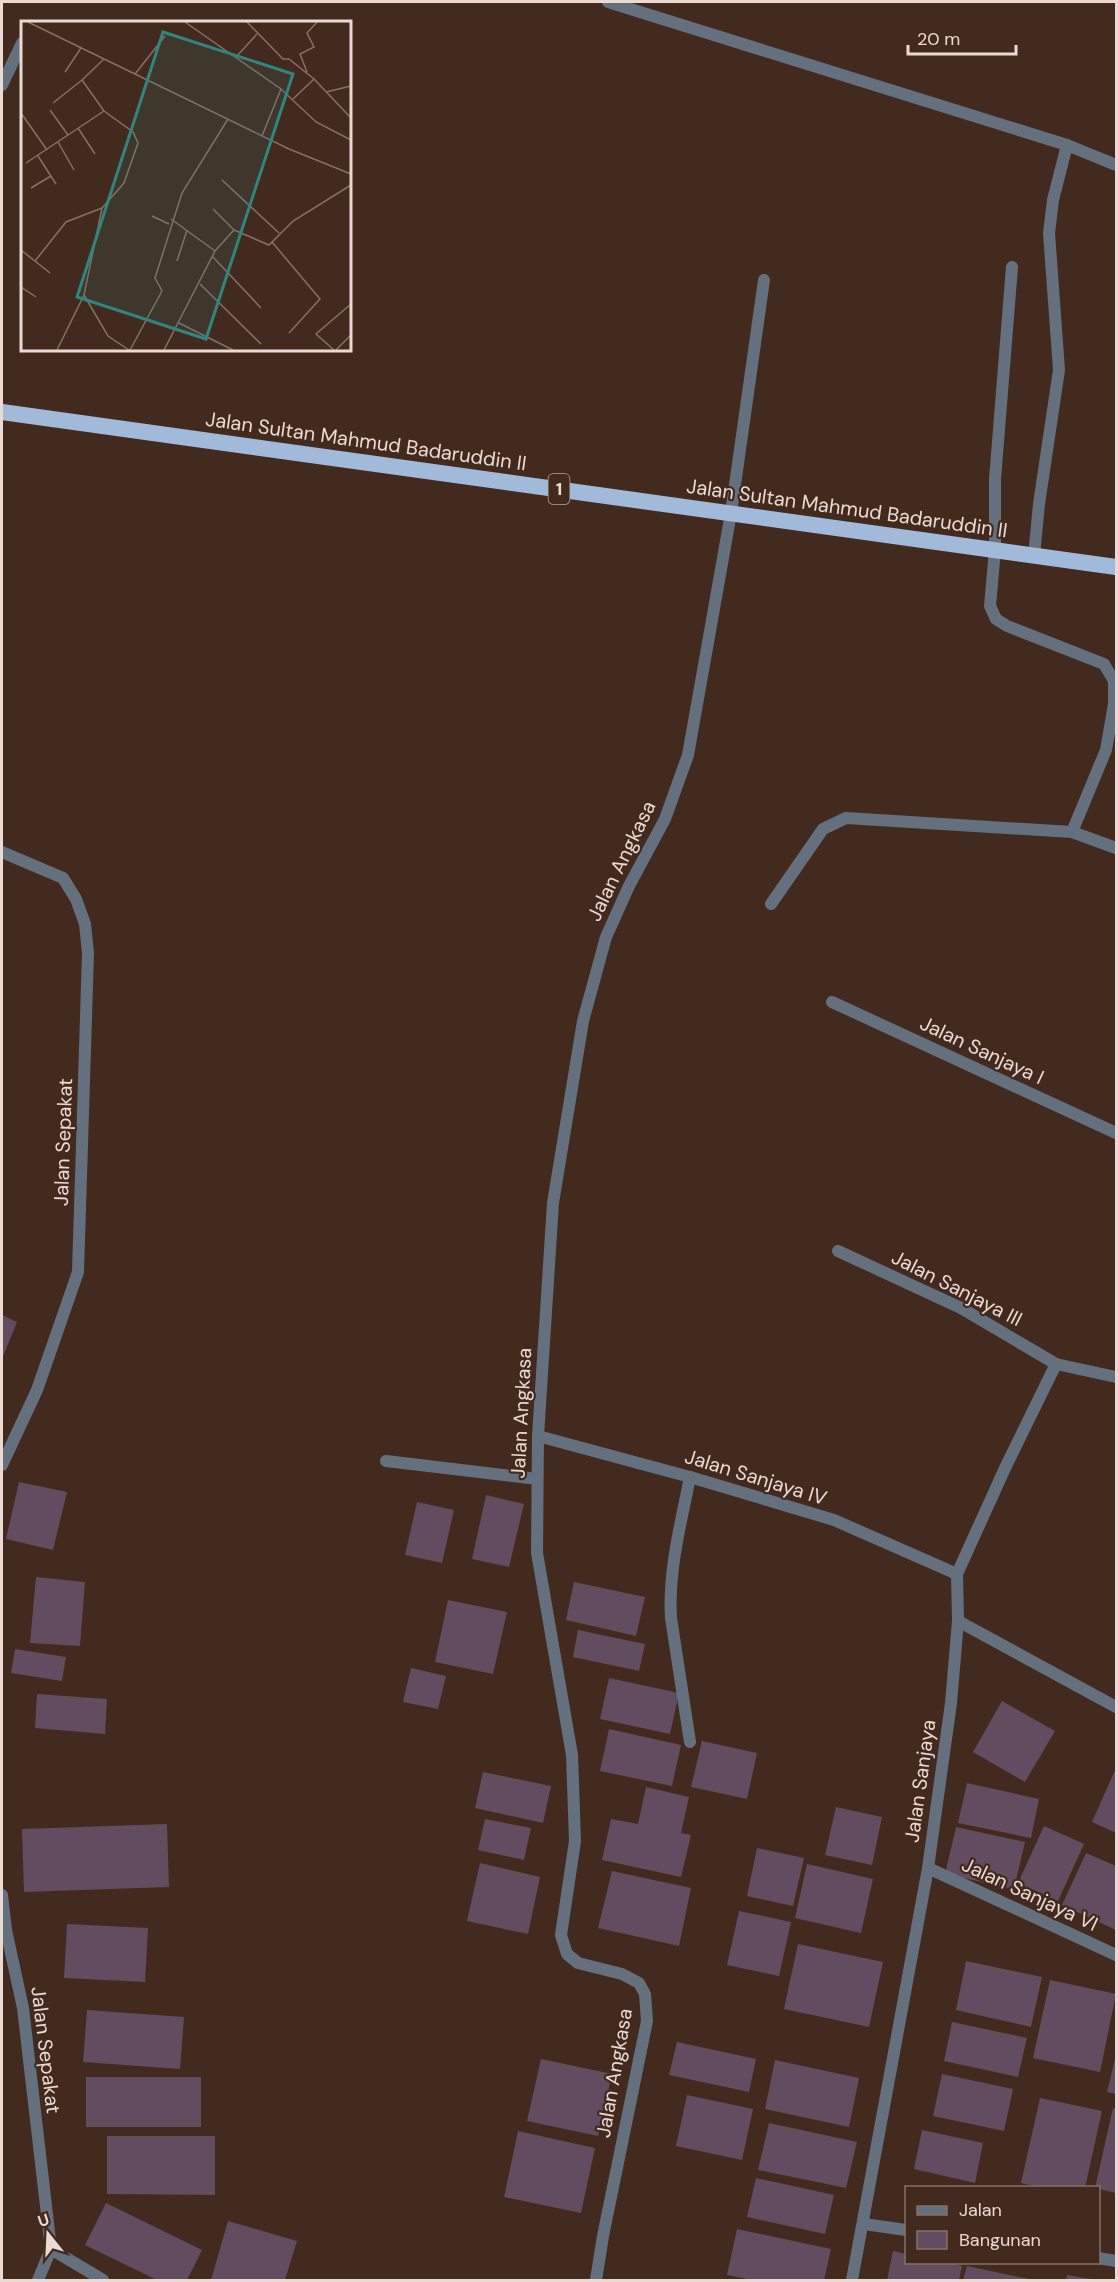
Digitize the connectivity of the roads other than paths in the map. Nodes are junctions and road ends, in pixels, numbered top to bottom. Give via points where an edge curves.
1 (608, 2) edge
2 (639, 6) edge
3 (21, 45) edge
4 (2, 85) edge
5 (1067, 145) junction
6 (1116, 165) edge
7 (1012, 267) dead end
8 (764, 280) dead end
9 (2, 412) edge
10 (731, 513) junction
11 (995, 550) junction
12 (1034, 556) junction
13 (1116, 567) edge
14 (1072, 832) junction
15 (1116, 848) edge
16 (2, 852) edge
17 (771, 904) dead end
18 (832, 1002) dead end
19 (1116, 1133) edge
20 (838, 1251) dead end
21 (1056, 1364) junction
22 (1116, 1377) edge
23 (538, 1436) junction
24 (386, 1461) dead end
25 (2, 1465) edge
26 (690, 1477) junction
27 (537, 1479) junction
28 (957, 1574) junction
29 (958, 1621) junction
30 (1116, 1707) edge
31 (690, 1742) dead end
32 (928, 1868) junction
33 (2, 1895) edge
34 (1116, 1955) edge
35 (864, 2224) junction
36 (905, 2230) edge
37 (51, 2249) junction
38 (1100, 2258) edge
39 (1116, 2261) edge
40 (38, 2280) edge
41 (103, 2280) edge
42 (596, 2280) edge
43 (852, 2280) edge

1 - 2 street
2 - 5 street
3 - 4 street
5 - 6 street
5 - 12 street via 1049,232 1059,370
7 - 11 street via 996,479
8 - 10 street, Jalan Angkasa
9 - 10 highway, Jalan Sultan Mahmud Badaruddin II / 1
10 - 11 highway, Jalan Sultan Mahmud Badaruddin II / 1
10 - 23 street, Jalan Angkasa via 688,755 665,819 606,937 583,1021 553,1203
11 - 12 highway, Jalan Sultan Mahmud Badaruddin II / 1
11 - 14 street via 990,606 996,619 1104,664 1114,681 1106,750
12 - 13 highway, Jalan Sultan Mahmud Badaruddin II / 1
14 - 15 street
14 - 17 street via 846,818 823,830
16 - 25 street, Jalan Sepakat via 63,878 85,924 88,953 78,1272 37,1390
18 - 19 street, Jalan Sanjaya I
20 - 21 street, Jalan Sanjaya III via 961,1308
21 - 22 street
21 - 28 street, Jalan Sanjaya
23 - 26 street, Jalan Sanjaya IV
23 - 27 street, Jalan Angkasa
24 - 27 street
26 - 28 street, Jalan Sanjaya IV via 834,1520
26 - 31 street via 670,1598
27 - 42 street, Jalan Angkasa via 537,1553 572,1755 575,1841 561,1935 567,1954 578,1962 639,1983 645,1994 647,2020
28 - 29 street, Jalan Sanjaya
29 - 30 street
29 - 32 street, Jalan Sanjaya
32 - 34 street, Jalan Sanjaya VI
32 - 35 street, Jalan Sanjaya
33 - 37 street, Jalan Sepakat via 23,2008
35 - 36 street
35 - 43 street, Jalan Sanjaya
37 - 40 street, Jalan Sepakat
37 - 41 street
38 - 39 street

